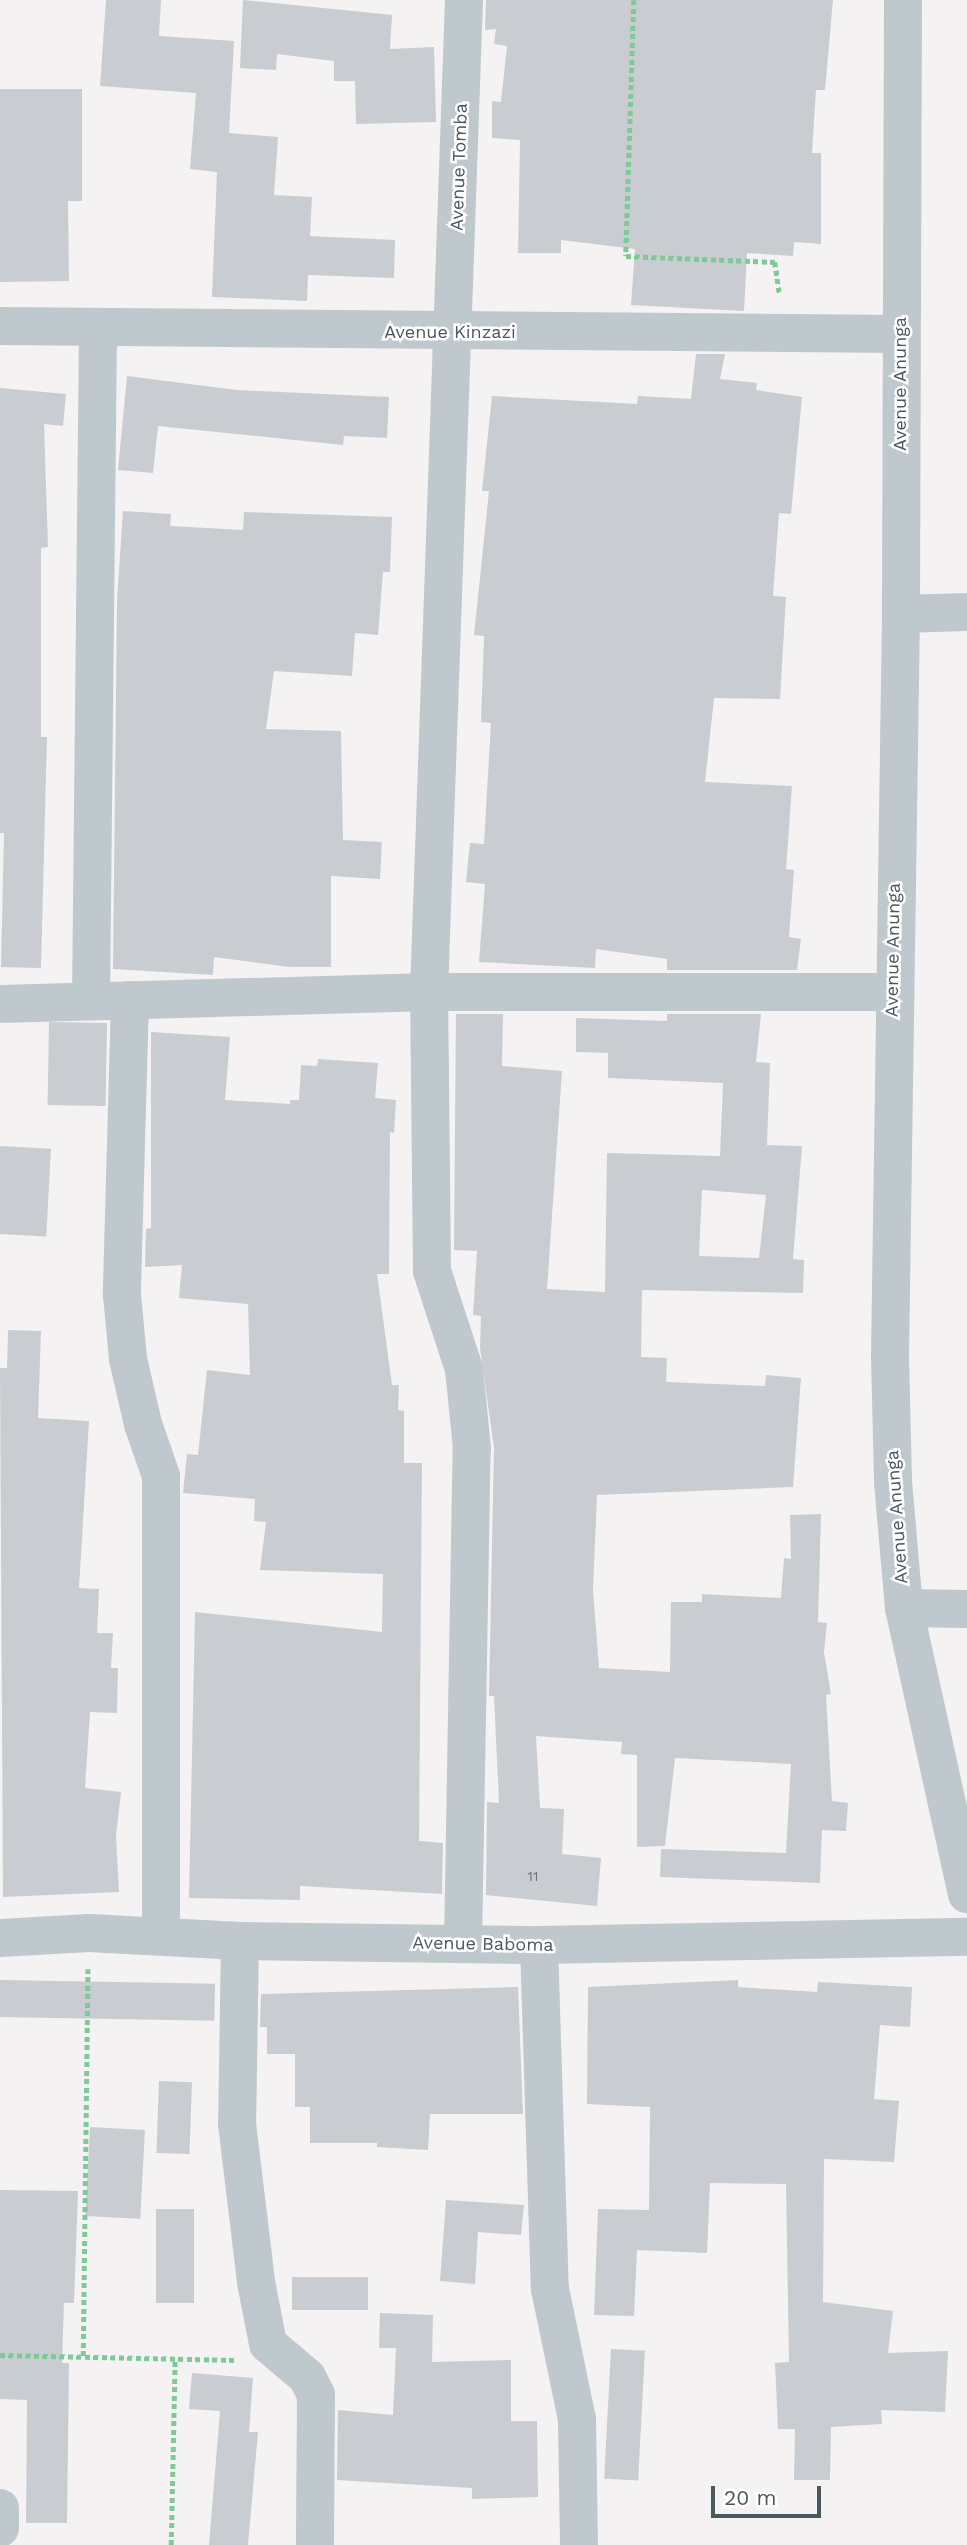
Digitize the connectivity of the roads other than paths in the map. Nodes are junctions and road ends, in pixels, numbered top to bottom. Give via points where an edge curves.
1 (464, 0) edge
2 (903, 0) edge
3 (0, 326) edge
4 (99, 327) junction
5 (454, 333) junction
6 (900, 334) junction
7 (967, 612) edge
8 (901, 614) junction
9 (429, 992) junction
10 (892, 992) junction
11 (91, 1000) junction
12 (130, 1000) junction
13 (0, 1004) edge
14 (904, 1608) junction
15 (967, 1609) edge
16 (967, 1894) edge
17 (162, 1936) junction
18 (967, 1937) edge
19 (0, 1938) edge
20 (240, 1941) junction
21 (463, 1944) junction
22 (539, 1945) junction
23 (0, 2508) edge
24 (0, 2528) edge
25 (315, 2545) edge
26 (579, 2545) edge

1 - 5 street, Avenue Tomba
2 - 6 street, Avenue Anunga
3 - 4 street, Avenue Kinzazi
4 - 5 street, Avenue Kinzazi
4 - 11 street
5 - 6 street, Avenue Kinzazi
5 - 9 street, Avenue Tomba
6 - 8 street, Avenue Anunga
7 - 8 street
8 - 10 street, Avenue Anunga
9 - 10 street
9 - 12 street
9 - 21 street, Avenue Tomba via 432,1271 464,1369 472,1448
10 - 14 street, Avenue Anunga via 890,1357 893,1482
11 - 12 street
11 - 13 street
12 - 17 street via 122,1295 140,1411 161,1476
14 - 15 street
14 - 16 street, Avenue Anunga
17 - 19 street, Avenue Baboma via 89,1933
17 - 20 street, Avenue Baboma
18 - 22 street, Avenue Baboma
20 - 21 street, Avenue Baboma
20 - 25 street via 237,2124 268,2344 282,2361 307,2377 316,2395
21 - 22 street, Avenue Baboma
22 - 26 street via 550,2289 577,2419
23 - 24 street

